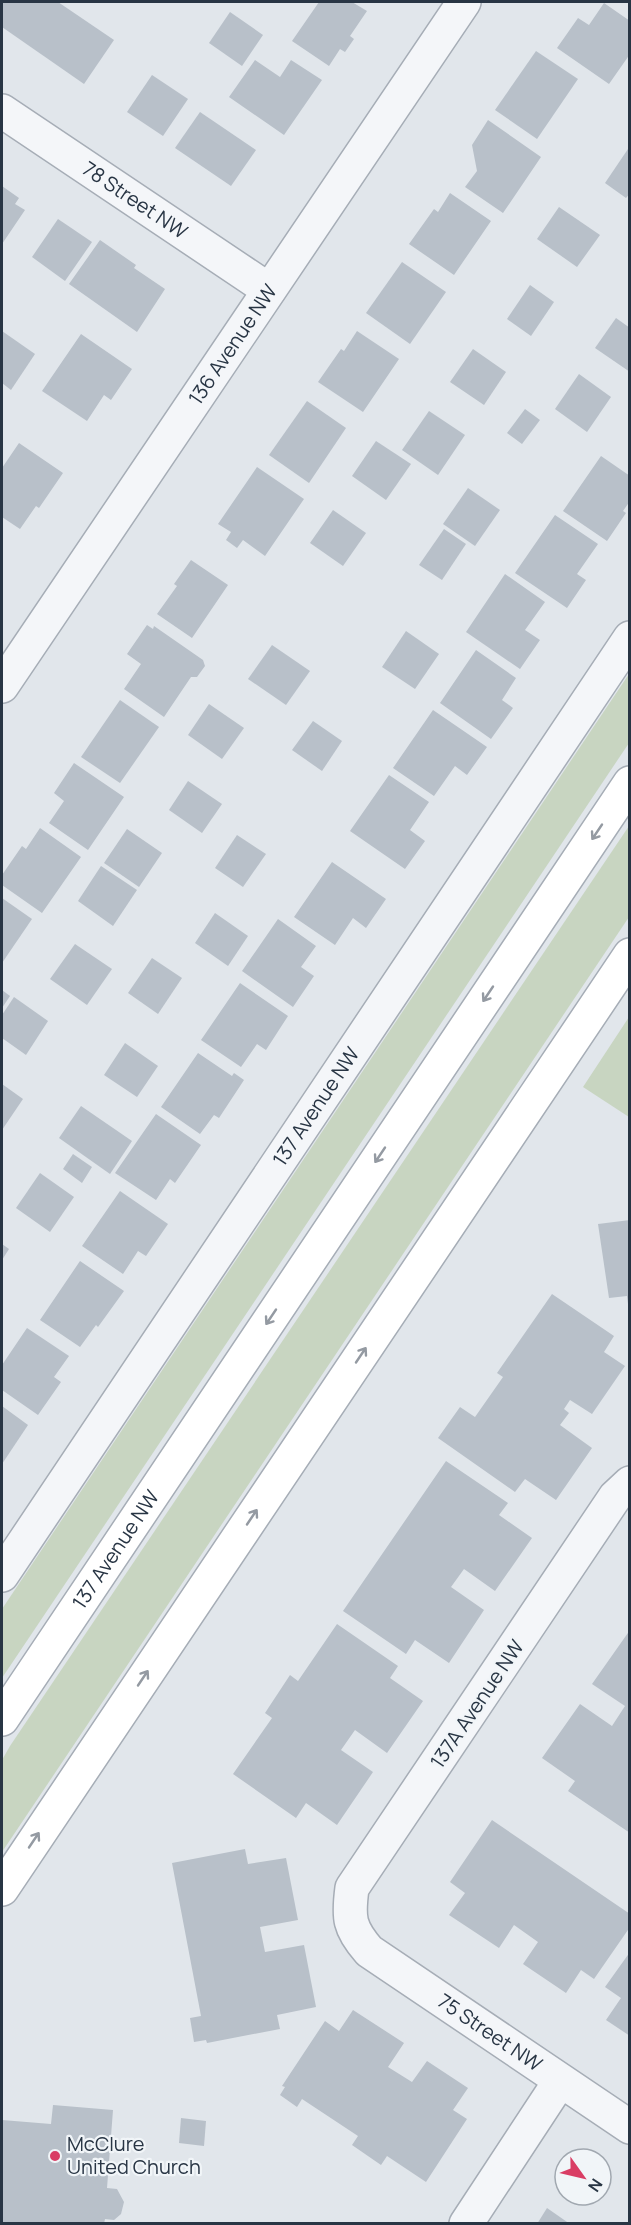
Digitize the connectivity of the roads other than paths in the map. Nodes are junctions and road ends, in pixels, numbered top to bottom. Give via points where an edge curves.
1 (464, 2) edge
2 (2, 111) edge
3 (269, 290) junction
4 (630, 638) edge
5 (2, 686) edge
6 (630, 783) edge
7 (630, 955) edge
8 (630, 1483) edge
9 (2, 1575) edge
10 (2, 1719) edge
11 (2, 1889) edge
12 (355, 1935) joint
13 (560, 2081) junction
14 (630, 2127) edge
15 (466, 2223) edge

1 - 3 street, 136 Avenue NW
2 - 3 street, 78 Street NW
3 - 5 street, 136 Avenue NW
4 - 9 street, 137 Avenue NW
6 -> 10 main road, 137 Avenue NW
11 -> 7 main road
8 - 12 street, 137A Avenue NW via 615,1497 352,1888 349,1911
12 - 13 street, 75 Street NW via 369,1951
13 - 14 street, 75 Street NW
13 - 15 street

